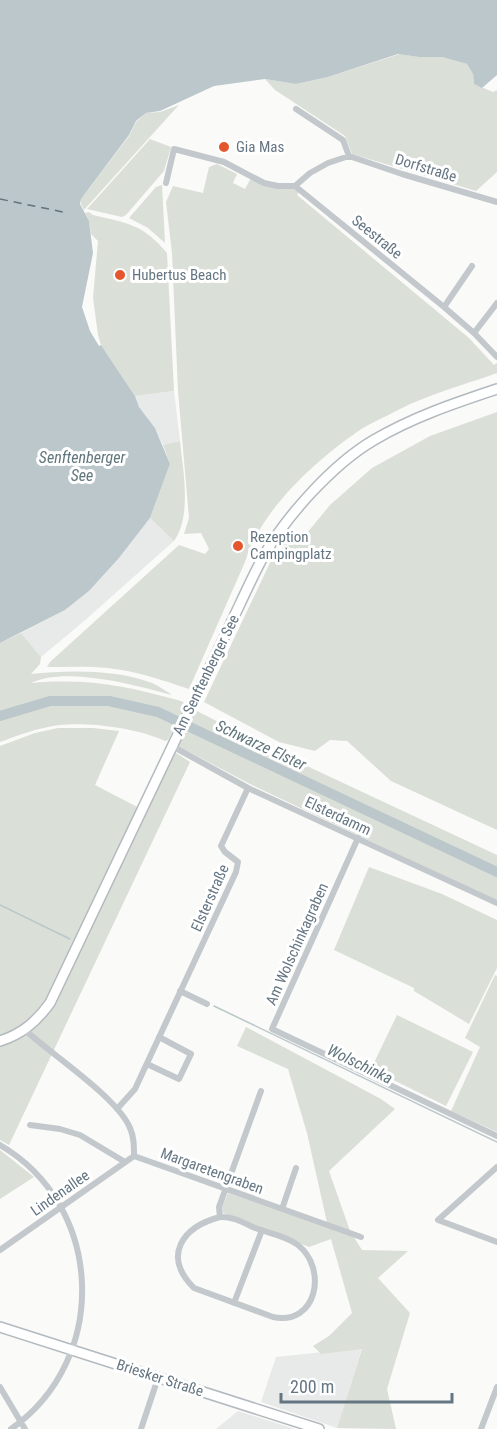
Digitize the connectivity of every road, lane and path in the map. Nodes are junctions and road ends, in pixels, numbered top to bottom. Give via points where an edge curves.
1 (296, 109) dead end
2 (349, 156) junction
3 (166, 183) dead end
4 (294, 186) junction
5 (497, 202) edge
6 (472, 266) dead end
7 (497, 303) edge
8 (444, 307) junction
9 (474, 333) junction
10 (497, 357) edge
11 (497, 389) edge
12 (174, 742) junction
13 (248, 788) junction
14 (358, 838) junction
15 (497, 903) edge
16 (180, 991) junction
17 (207, 1004) dead end
18 (25, 1030) junction
19 (159, 1037) junction
20 (0, 1041) edge
21 (147, 1064) junction
22 (261, 1091) dead end
23 (117, 1109) junction
24 (30, 1125) dead end
25 (497, 1136) edge
26 (0, 1145) edge
27 (134, 1156) junction
28 (125, 1162) junction
29 (497, 1167) edge
30 (296, 1168) dead end
31 (225, 1189) junction
32 (62, 1207) junction
33 (282, 1209) junction
34 (220, 1217) junction
35 (262, 1230) junction
36 (361, 1237) dead end
37 (497, 1242) edge
38 (0, 1250) edge
39 (234, 1303) junction
40 (0, 1327) edge
41 (71, 1349) junction
42 (158, 1377) junction
43 (0, 1387) edge
44 (497, 1387) edge
45 (21, 1422) junction
46 (11, 1429) edge
47 (25, 1429) edge
48 (141, 1429) edge
49 (319, 1429) edge
50 (481, 1429) edge

1 - 2 street via 343,140
2 - 4 street via 328,163
2 - 5 street, Dorfstraße
3 - 4 street via 174,150 224,162 264,183
4 - 8 street, Seestraße
6 - 8 street
7 - 9 street
8 - 9 street, Seestraße
9 - 10 street, Seestraße
11 - 12 street, Am Senftenberger See via 421,416 372,441 340,465 302,504 263,558
12 - 13 street, Elsterdamm
12 - 18 street, Am Senftenberger See via 50,1003
13 - 14 street, Elsterdamm
13 - 16 street, Elsterstraße via 221,846 236,858 236,872
14 - 15 street, Elsterdamm
14 - 25 street, Am Wolschinkagraben via 272,1029
16 - 17 street
16 - 19 street, Elsterstraße
18 - 20 street, Am Senftenberger See
18 - 23 street
19 - 21 street, Elsterstraße
19 - 21 street via 191,1054 178,1079
21 - 23 street, Elsterstraße via 135,1089
22 - 31 street
23 - 27 street via 131,1129
24 - 28 street via 80,1135
26 - 32 street via 32,1170
27 - 28 street, Lindenallee
27 - 31 street, Margaretengraben
28 - 32 street, Lindenallee
29 - 37 street via 438,1220
30 - 33 street
31 - 33 street, Margaretengraben
31 - 34 street
32 - 38 street, Lindenallee
32 - 41 street via 76,1240 82,1282 81,1313
33 - 36 street, Margaretengraben
34 - 35 street
34 - 39 street via 184,1238 177,1259 179,1270 194,1288
35 - 39 street
35 - 39 street via 297,1244 305,1253 314,1277 313,1296 300,1312 285,1319
40 - 41 street, Briesker Straße
41 - 42 street, Briesker Straße
41 - 45 street via 51,1389
42 - 48 street
42 - 49 street, Briesker Straße
43 - 45 street
44 - 50 street
45 - 46 street
45 - 47 street

